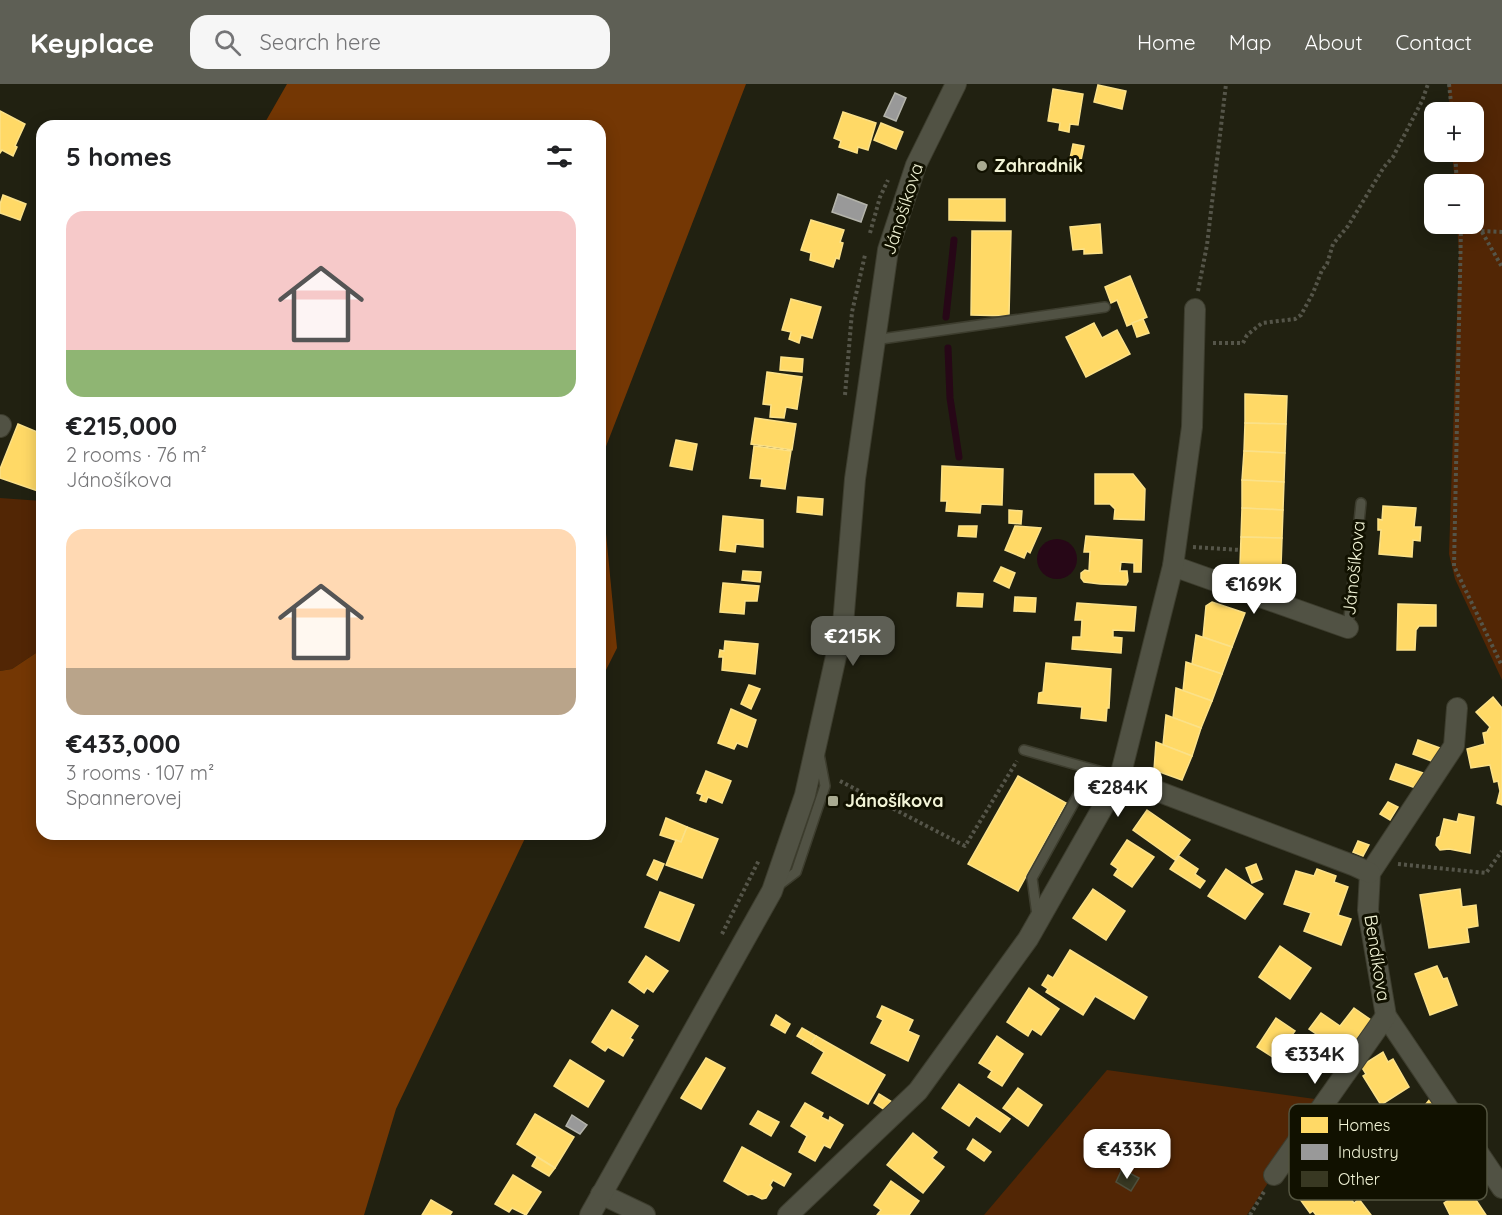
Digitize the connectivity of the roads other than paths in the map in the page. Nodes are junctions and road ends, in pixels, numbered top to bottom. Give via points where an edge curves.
1 (956, 84) edge
2 (1105, 307) dead end
3 (1195, 309) road end
4 (874, 340) junction
5 (1361, 503) dead end
6 (1179, 568) junction
7 (1348, 628) joint
8 (1457, 708) dead end
9 (1024, 750) road end
10 (1092, 770) junction
11 (1120, 777) junction
12 (1370, 873) junction
13 (1038, 920) junction
14 (1386, 1016) junction
15 (1324, 1104) edge
16 (1445, 1104) edge
17 (1289, 1154) edge
18 (1487, 1166) edge
19 (1274, 1175) road end
20 (1502, 1188) edge
21 (601, 1194) junction
22 (590, 1215) edge
23 (645, 1215) edge
24 (788, 1215) edge

1 - 4 street, Jánošíkova via 916,165 888,250
2 - 4 lane
3 - 6 street via 1192,427
4 - 21 street, Jánošíkova via 855,479 843,625 805,795 772,891
5 - 7 lane, Jánošíkova
6 - 7 street, Jánošíkova
6 - 11 street
8 - 12 street via 1454,746
9 - 10 lane
10 - 11 lane
10 - 13 lane via 1032,878
11 - 12 street
11 - 13 street
12 - 14 street, Bendíkova via 1368,910
13 - 24 street via 918,1091
14 - 15 street
14 - 16 street, Bendíkova
17 - 19 street
18 - 20 street, Bendíkova
21 - 22 street, Jánošíkova
21 - 23 street

